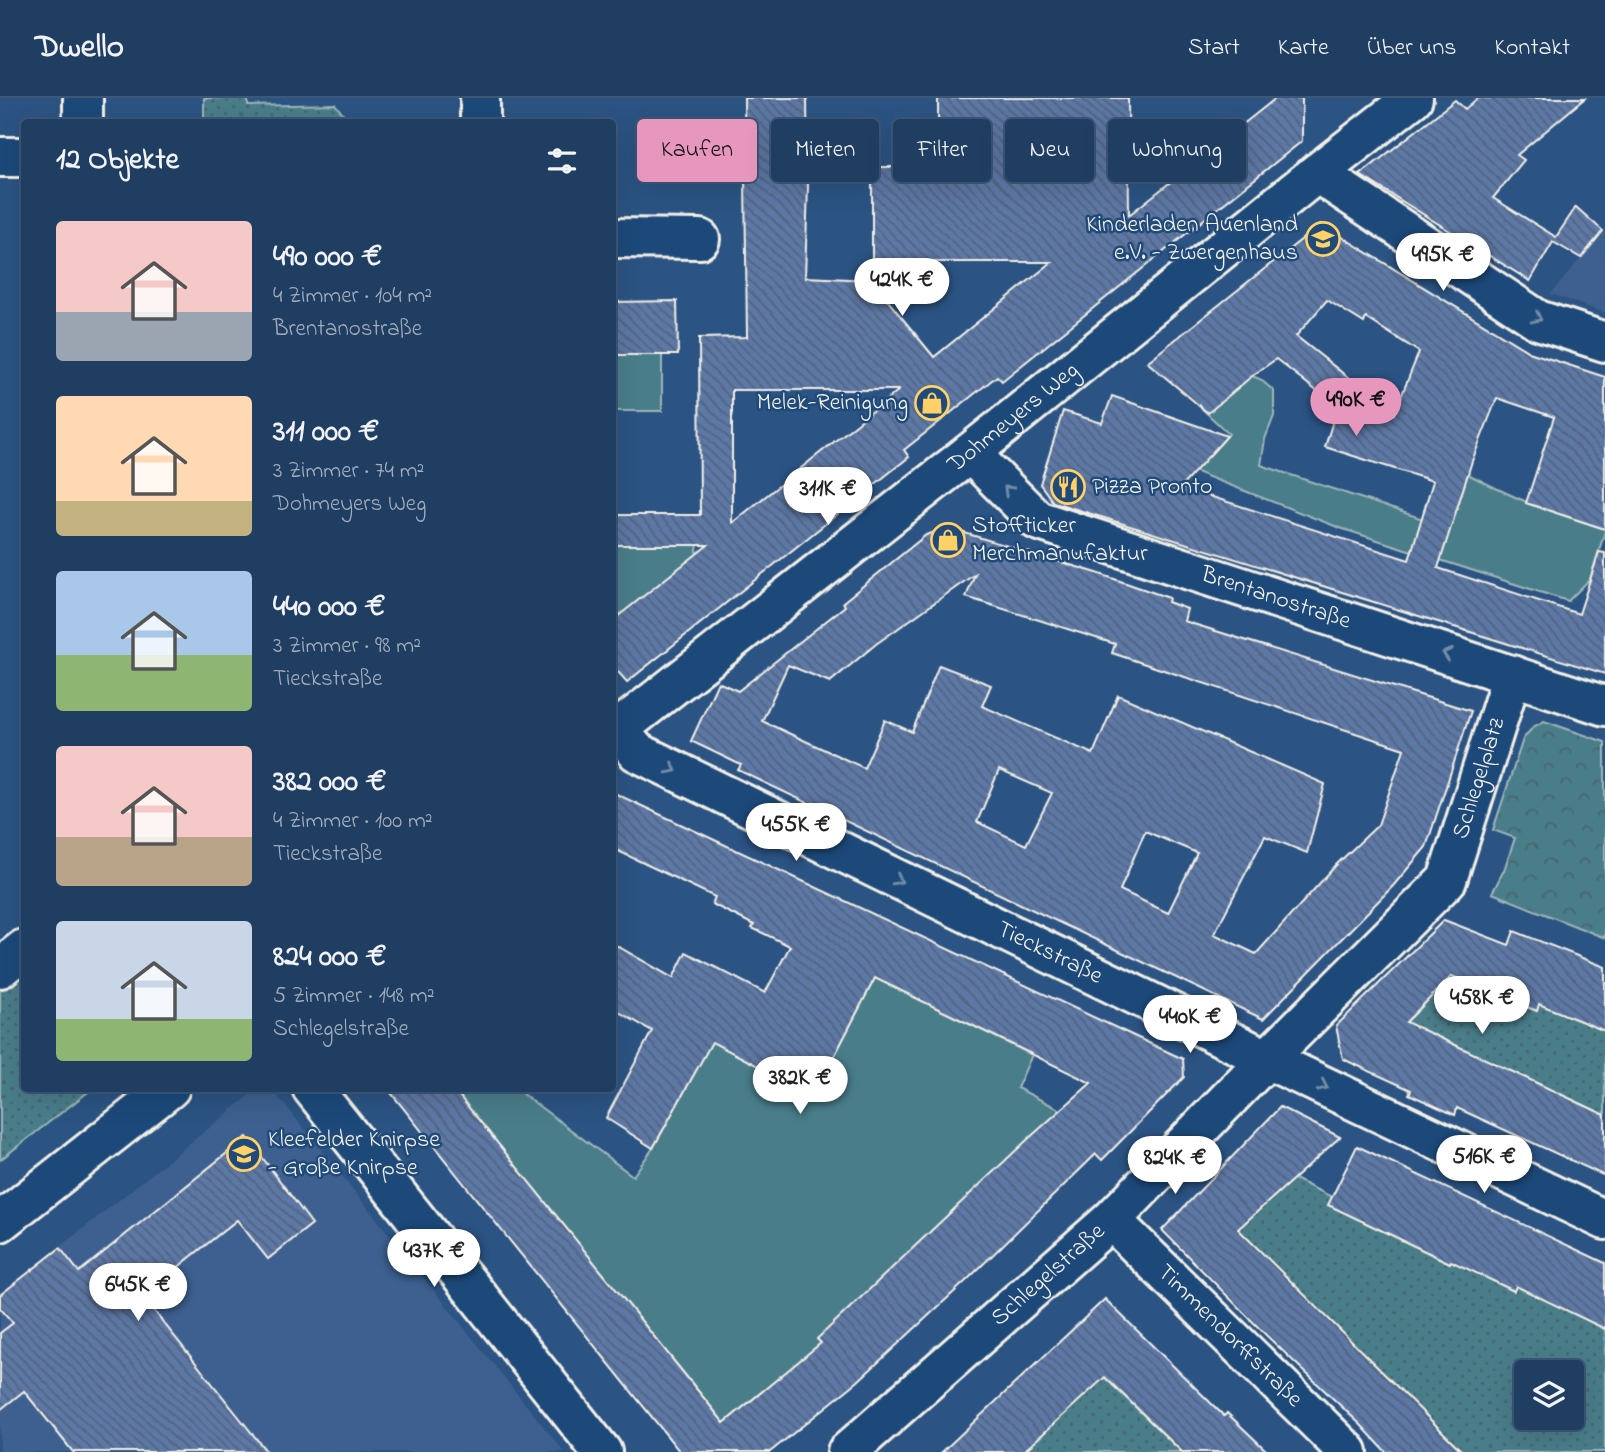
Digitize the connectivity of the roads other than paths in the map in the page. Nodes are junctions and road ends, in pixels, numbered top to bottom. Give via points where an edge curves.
1 (83, 98) edge
2 (480, 98) edge
3 (1413, 98) edge
4 (83, 119) edge
5 (480, 119) edge
6 (0, 157) edge
7 (21, 157) edge
8 (1317, 173) junction
9 (616, 238) edge
10 (701, 239) dead end
11 (1605, 342) edge
12 (970, 453) junction
13 (1512, 675) junction
14 (1605, 706) edge
15 (616, 731) edge
16 (616, 733) edge
17 (1447, 880) joint
18 (21, 950) edge
19 (0, 968) edge
20 (1267, 1059) junction
21 (165, 1092) edge
22 (315, 1092) edge
23 (1111, 1220) junction
24 (1605, 1220) edge
25 (0, 1222) edge
26 (602, 1452) edge
27 (848, 1452) edge
28 (1348, 1452) edge

1 - 4 street
2 - 5 street
3 - 8 street, Dohmeyers Weg
6 - 7 street
8 -> 11 street via 1538,320
8 - 12 street, Dohmeyers Weg
9 - 10 street
13 -> 12 street, Brentanostraße via 1037,520
12 - 15 street, Dohmeyers Weg
13 - 14 street, Brentanostraße
13 - 17 street, Schlegelplatz
16 -> 20 street, Tieckstraße via 637,752
17 - 20 street, Schlegelstraße
18 - 19 street
20 - 23 street, Schlegelstraße
20 -> 24 street, Tieckstraße
21 - 25 street
22 - 26 street
23 - 27 street, Schlegelstraße
23 - 28 street, Timmendorffstraße

